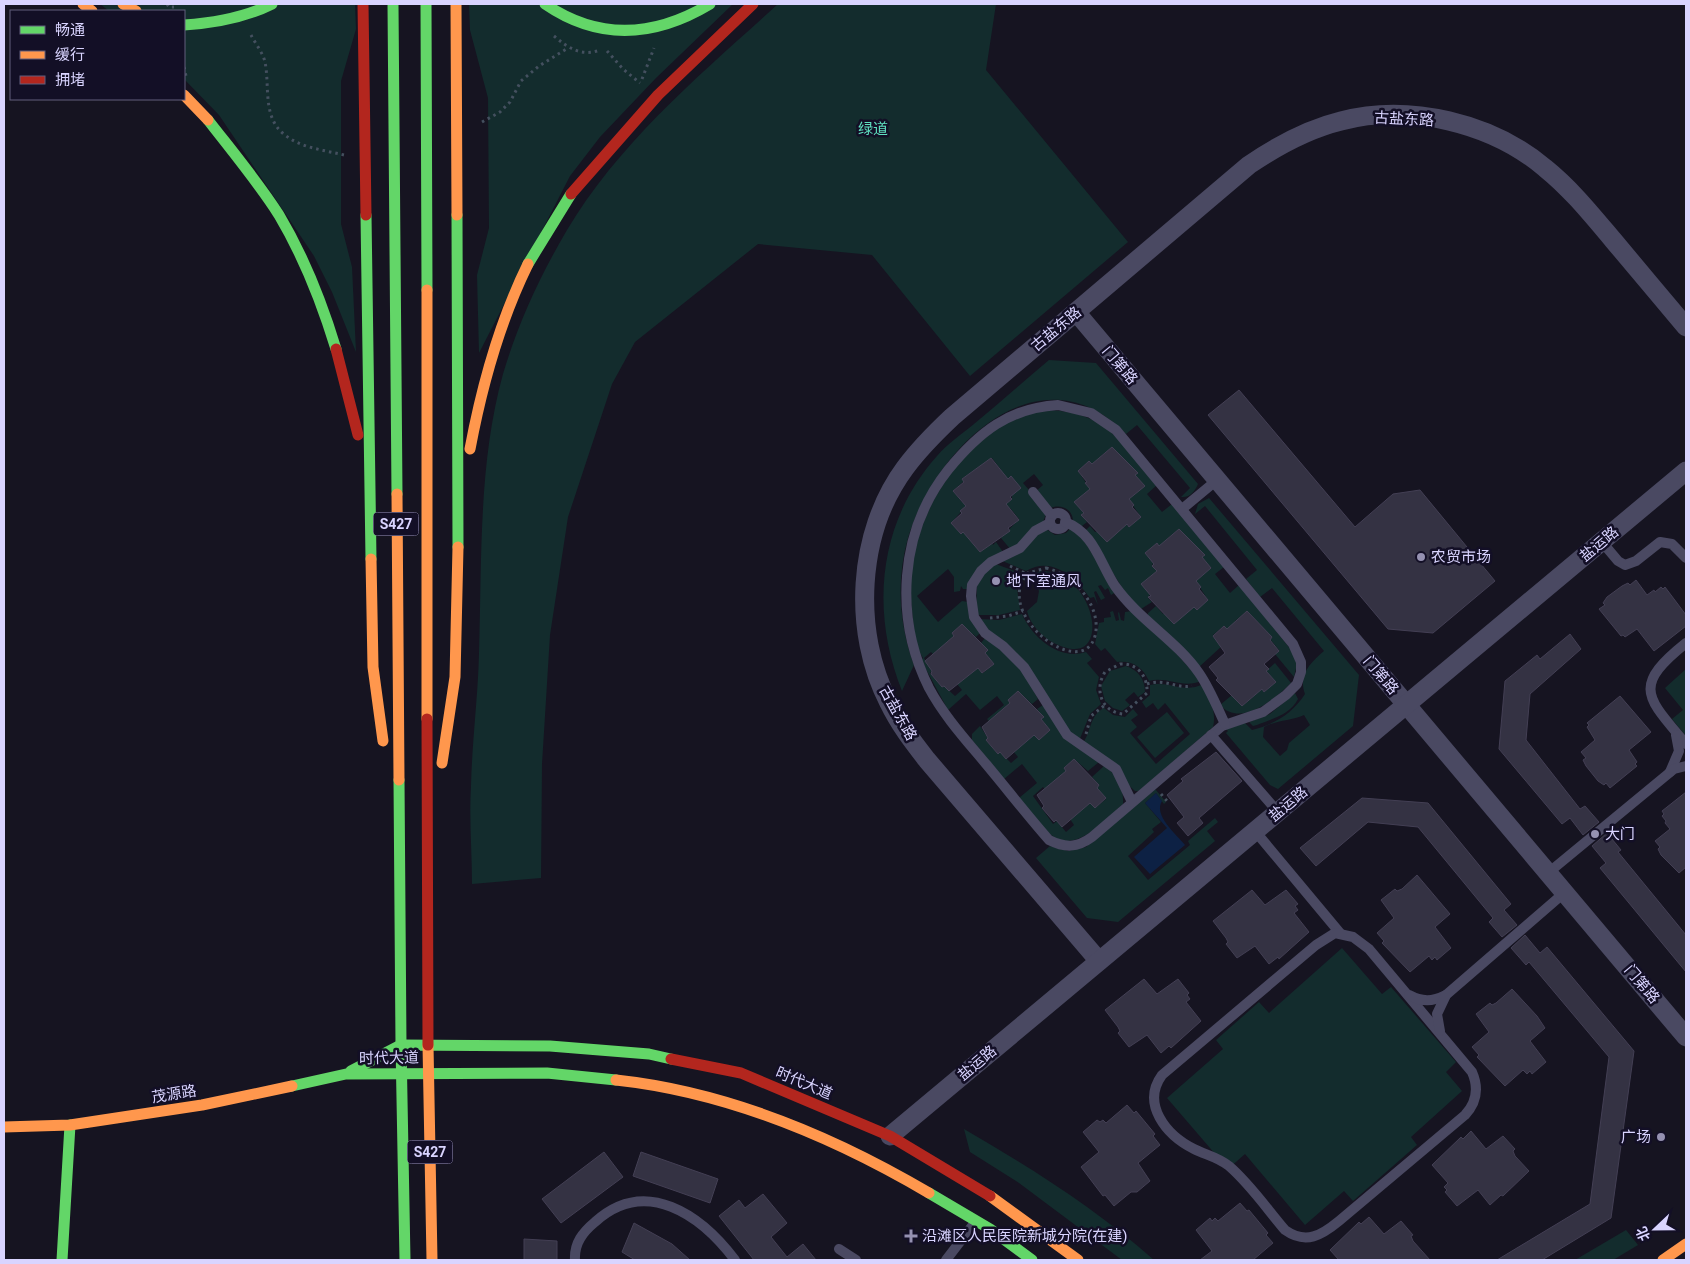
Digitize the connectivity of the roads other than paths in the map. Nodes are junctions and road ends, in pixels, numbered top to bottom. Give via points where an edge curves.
1 (123, 4) edge
2 (272, 4) edge
3 (363, 4) edge
4 (393, 4) edge
5 (426, 4) edge
6 (456, 4) edge
7 (545, 4) edge
8 (710, 4) edge
9 (753, 4) edge
10 (134, 10) edge
11 (185, 25) edge
12 (185, 97) edge
13 (1076, 312) junction
14 (1686, 327) edge
15 (1686, 471) edge
16 (1217, 480) junction
17 (1033, 492) dead end
18 (371, 496) junction
19 (1182, 509) junction
20 (459, 515) junction
21 (1051, 519) junction
22 (1602, 542) junction
23 (1686, 558) edge
24 (1686, 643) edge
25 (1407, 705) junction
26 (1225, 724) junction
27 (1674, 730) junction
28 (1211, 735) junction
29 (1686, 744) edge
30 (385, 752) dead end
31 (1686, 766) edge
32 (388, 771) dead end
33 (1670, 772) junction
34 (1132, 802) junction
35 (1278, 812) junction
36 (1255, 832) junction
37 (428, 846) junction
38 (398, 847) junction
39 (1548, 874) junction
40 (1564, 892) junction
41 (1340, 933) junction
42 (1099, 961) junction
43 (1406, 993) junction
44 (1446, 996) junction
45 (1443, 1037) junction
46 (1686, 1037) edge
47 (401, 1045) junction
48 (428, 1045) junction
49 (402, 1073) junction
50 (429, 1073) junction
51 (346, 1074) junction
52 (70, 1125) junction
53 (4, 1127) edge
54 (890, 1136) junction
55 (976, 1220) junction
56 (1686, 1244) edge
57 (839, 1249) dead end
58 (62, 1260) edge
59 (405, 1260) edge
60 (432, 1260) edge
61 (575, 1260) edge
62 (735, 1260) edge
63 (856, 1260) edge
64 (946, 1260) edge
65 (1032, 1260) edge
66 (1078, 1260) edge
67 (1663, 1260) edge

1 - 10 main road
2 - 11 main road, bridge via 239,17 209,24
3 - 18 main road
4 - 38 main road, S427
5 - 37 main road, S427
6 - 20 main road
7 - 8 main road, bridge via 577,22 615,31 652,29 682,19
9 - 20 main road, bridge via 669,83 611,144 571,194 528,262 503,319 487,369
12 - 18 main road, bridge via 208,120 253,178 282,223 315,286 352,406
13 - 14 street, 古盐东路 via 1249,165 1273,149 1341,120 1400,116 1426,117 1482,130 1544,167 1573,193
13 - 16 street, 门第路
13 - 42 street, 古盐东路 via 952,418 924,444 904,469 877,523 864,585 864,613 876,672 904,729
15 - 22 street, 盐运路
16 - 19 lane
16 - 25 street, 门第路
17 - 21 lane
18 - 30 main road via 373,667
19 - 26 lane via 1294,644 1301,662 1297,684 1270,708
19 - 34 lane via 1126,441 1103,420 1070,407 1044,406 1017,412 1001,420 955,462 926,506 908,559 908,621 916,658 930,689 950,721 1049,840 1068,846 1084,843
20 - 37 main road via 455,677
21 - 26 lane via 1060,514 1065,522 1083,531 1126,599 1151,626 1176,646 1204,680
21 - 34 lane via 1020,548 993,560 981,571 972,585 974,617 985,633 1024,667 1060,727 1116,769
22 - 23 lane via 1625,565 1636,562 1660,542 1672,544
22 - 25 street, 盐运路
24 - 27 lane via 1657,670 1651,687 1656,708
25 - 35 street, 盐运路
25 - 39 street, 门第路
26 - 28 lane
27 - 29 lane
27 - 33 lane via 1679,751
28 - 34 lane
28 - 35 lane
31 - 33 lane
32 - 38 main road
33 - 39 lane
35 - 36 street, 盐运路
36 - 41 lane
36 - 42 street, 盐运路
37 - 48 main road, S427
38 - 47 main road, S427
39 - 40 street, 门第路
40 - 44 lane
40 - 46 street, 门第路
41 - 43 lane via 1362,942
41 - 45 lane via 1316,945 1162,1075 1155,1087 1153,1104 1176,1136 1226,1164 1289,1233 1305,1239 1316,1237 1471,1109 1476,1096 1476,1081
42 - 54 street, 盐运路
43 - 44 lane via 1423,1001
43 - 45 lane
44 - 45 lane via 1437,1014 1437,1024
47 - 48 main road, 时代大道
47 - 49 main road, S427
47 - 51 main road, 时代大道
48 - 50 main road, S427
48 - 54 main road, 时代大道 via 550,1046 649,1054 741,1073
49 - 50 main road, 时代大道
49 - 51 main road, 时代大道
49 - 59 main road, S427
50 - 55 main road, 时代大道 via 547,1073 651,1084 734,1102 874,1161
50 - 60 main road, S427
51 - 52 main road, 茂源路 via 202,1105
52 - 53 main road, 茂源路
52 - 58 main road
54 - 66 main road, 时代大道 via 1004,1204
55 - 64 lane
55 - 65 main road, 时代大道
56 - 67 main road
57 - 63 lane
61 - 62 lane via 574,1252 582,1233 606,1212 628,1202 659,1201 684,1212 719,1238

